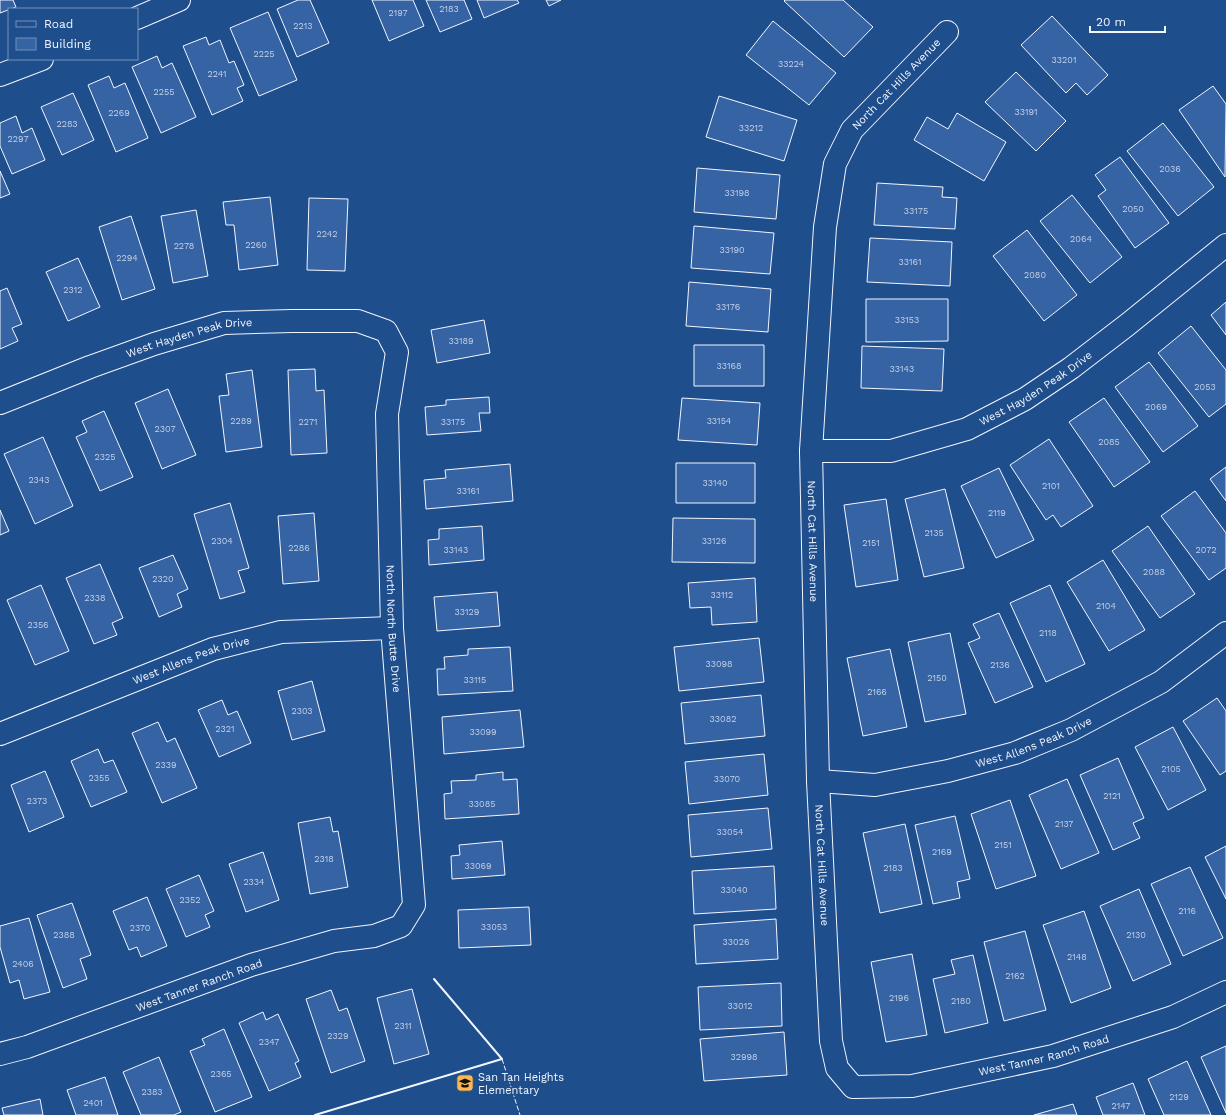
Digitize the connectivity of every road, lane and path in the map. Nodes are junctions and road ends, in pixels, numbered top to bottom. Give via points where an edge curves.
1 (179, 0) edge
2 (138, 18) edge
3 (947, 32) dead end
4 (39, 60) edge
5 (0, 75) edge
6 (1226, 245) edge
7 (386, 330) joint
8 (0, 403) edge
9 (811, 451) junction
10 (392, 628) junction
11 (1226, 633) edge
12 (0, 734) edge
13 (818, 781) junction
14 (401, 926) joint
15 (1226, 992) edge
16 (0, 1054) edge
17 (853, 1087) joint

1 - 2 street
3 - 9 street, North Cat Hills Avenue via 852,130 835,164 825,227
4 - 5 street
6 - 9 street, West Hayden Peak Drive via 1070,368 1026,399 967,430 891,452
7 - 8 street, West Hayden Peak Drive via 358,321 224,323 90,367
7 - 10 street, North North Butte Drive via 397,352 388,414
9 - 13 street, North Cat Hills Avenue
10 - 12 street, West Allens Peak Drive via 281,632 213,649
10 - 14 street, North North Butte Drive via 414,905
11 - 13 street, West Allens Peak Drive via 1161,682 1071,730 1015,753 948,771 875,785
13 - 17 street, North Cat Hills Avenue via 831,1041 837,1068
14 - 16 street, West Tanner Ranch Road via 374,936 334,941 251,965 27,1047
15 - 17 street, West Tanner Ranch Road via 1174,1017 1053,1056 912,1086

